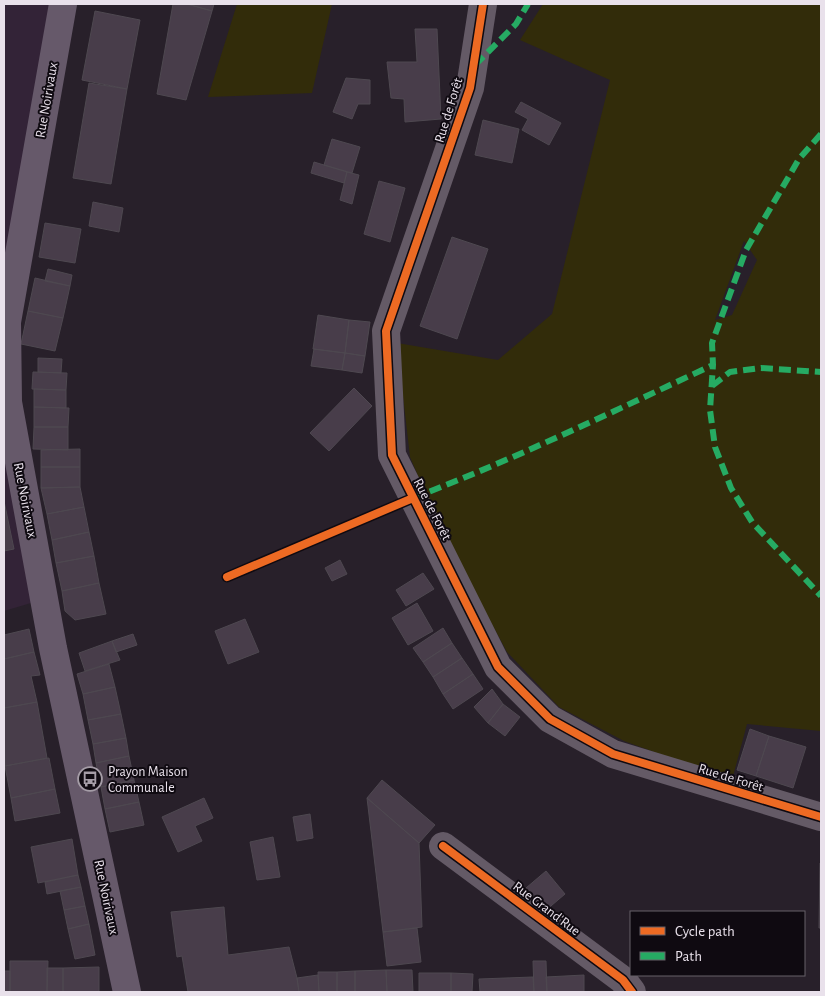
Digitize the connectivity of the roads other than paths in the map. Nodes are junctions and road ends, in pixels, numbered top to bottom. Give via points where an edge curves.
1 (63, 4) edge
2 (483, 4) edge
3 (821, 817) edge
4 (443, 846) dead end
5 (127, 992) edge
6 (632, 992) edge

1 - 5 main road, Rue Noirivaux via 7,322 8,402 54,648
2 - 3 street, Rue de Forêt via 470,88 386,331 392,455 498,667 550,719 613,754
4 - 6 street, Rue Grand'Rue via 623,980

